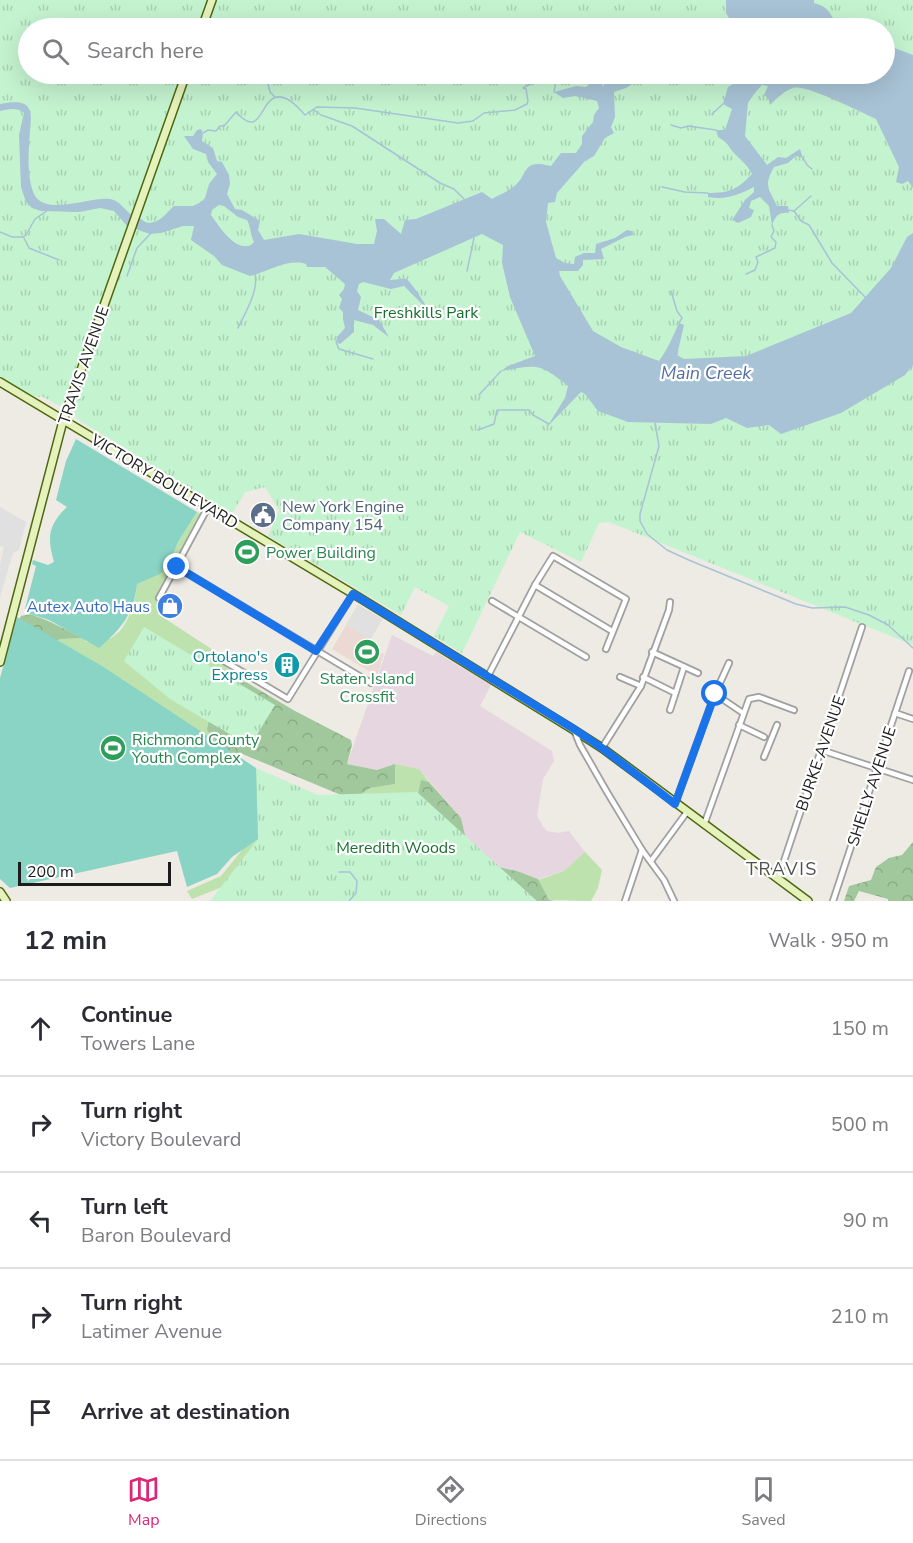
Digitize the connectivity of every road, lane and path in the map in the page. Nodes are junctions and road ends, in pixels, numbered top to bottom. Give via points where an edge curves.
1 (212, 0) edge
2 (206, 18) edge
3 (182, 84) edge
4 (0, 382) edge
5 (63, 421) junction
6 (208, 507) junction
7 (177, 567) junction
8 (535, 585) junction
9 (353, 594) junction
10 (159, 598) dead end
11 (492, 601) dead end
12 (670, 602) dead end
13 (518, 618) junction
14 (862, 627) dead end
15 (612, 631) junction
16 (606, 649) dead end
17 (316, 651) junction
18 (652, 652) junction
19 (586, 657) dead end
20 (224, 661) dead end
21 (0, 662) edge
22 (729, 663) dead end
23 (684, 667) junction
24 (909, 671) dead end
25 (698, 673) dead end
26 (488, 676) junction
27 (620, 677) dead end
28 (643, 677) junction
29 (371, 683) dead end
30 (641, 686) junction
31 (675, 693) junction
32 (715, 694) junction
33 (670, 710) dead end
34 (794, 710) dead end
35 (743, 713) junction
36 (895, 713) junction
37 (913, 719) edge
38 (739, 725) junction
39 (777, 725) dead end
40 (574, 729) junction
41 (773, 736) junction
42 (764, 738) junction
43 (770, 745) junction
44 (602, 748) junction
45 (821, 750) junction
46 (765, 756) dead end
47 (877, 768) junction
48 (913, 780) edge
49 (675, 804) junction
50 (687, 812) junction
51 (704, 825) junction
52 (642, 850) junction
53 (651, 861) junction
54 (778, 879) junction
55 (0, 892) edge
56 (6, 901) edge
57 (625, 901) edge
58 (674, 901) edge
59 (808, 901) edge
60 (833, 901) edge

1 - 2 main road
3 - 5 main road, TRAVIS AVENUE
4 - 5 main road, VICTORY BOULEVARD
5 - 6 main road, VICTORY BOULEVARD
5 - 21 main road, TRAVIS AVENUE
6 - 7 street
6 - 9 main road, VICTORY BOULEVARD
7 - 10 street
7 - 17 street
8 - 13 street
8 - 15 street
8 - 15 street via 553,556 626,599
9 - 17 street
9 - 26 main road, VICTORY BOULEVARD
11 - 13 street
12 - 18 street
13 - 19 street
13 - 26 street
14 - 45 street, BURKE AVENUE
15 - 16 street
17 - 20 street via 288,699
17 - 29 street
18 - 23 street
18 - 28 street
22 - 32 street
23 - 25 street
23 - 31 street
24 - 36 street, SHELLY AVENUE
26 - 40 main road, VICTORY BOULEVARD
27 - 30 street
28 - 30 street
28 - 31 street
30 - 44 street
31 - 33 street
32 - 35 street
32 - 49 street
34 - 35 street via 755,697 746,703
35 - 38 street
36 - 37 street
36 - 47 street, SHELLY AVENUE
38 - 42 street
38 - 51 street
39 - 41 street
40 - 44 main road, VICTORY BOULEVARD
40 - 52 street
41 - 42 street
41 - 43 street
42 - 43 street
43 - 46 street
44 - 49 main road, VICTORY BOULEVARD
45 - 47 street
45 - 54 street, BURKE AVENUE
47 - 48 street
47 - 60 street, SHELLY AVENUE
49 - 50 main road, VICTORY BOULEVARD
50 - 51 main road, VICTORY BOULEVARD
50 - 53 street
51 - 54 main road, VICTORY BOULEVARD
52 - 53 street
52 - 57 street
53 - 58 street
54 - 59 main road, VICTORY BOULEVARD via 796,896
55 - 56 main road

